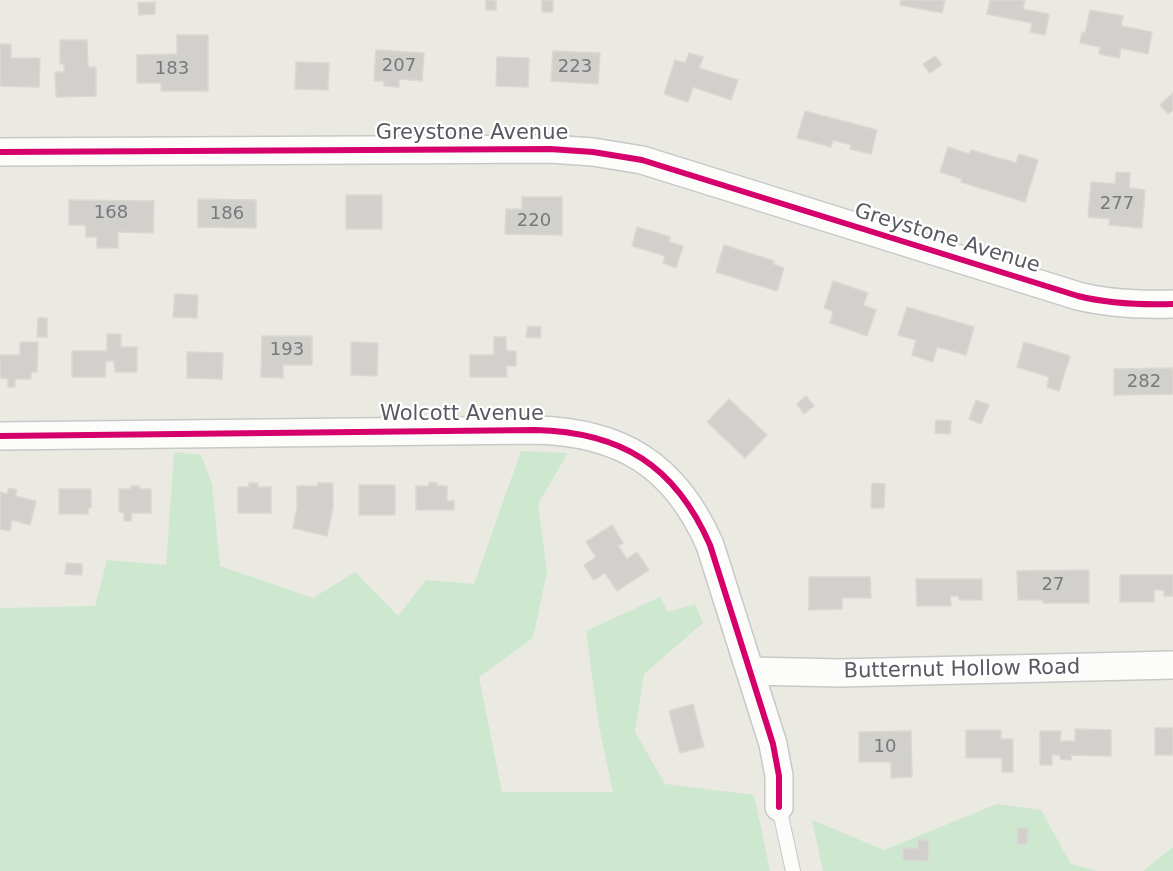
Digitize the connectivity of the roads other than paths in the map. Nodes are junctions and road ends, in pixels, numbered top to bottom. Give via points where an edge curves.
1 (0, 152) edge
2 (1173, 304) edge
3 (0, 436) edge
4 (1173, 665) edge
5 (751, 671) junction
6 (779, 807) joint
7 (793, 871) edge

1 - 2 street, Greystone Avenue via 593,152 642,160 1078,296 1117,303
3 - 5 street, Wolcott Avenue via 535,430 564,431 606,440 656,467 690,506 710,544
4 - 5 street, Butternut Hollow Road via 839,673
5 - 6 street, Wolcott Avenue via 777,759
6 - 7 lane

